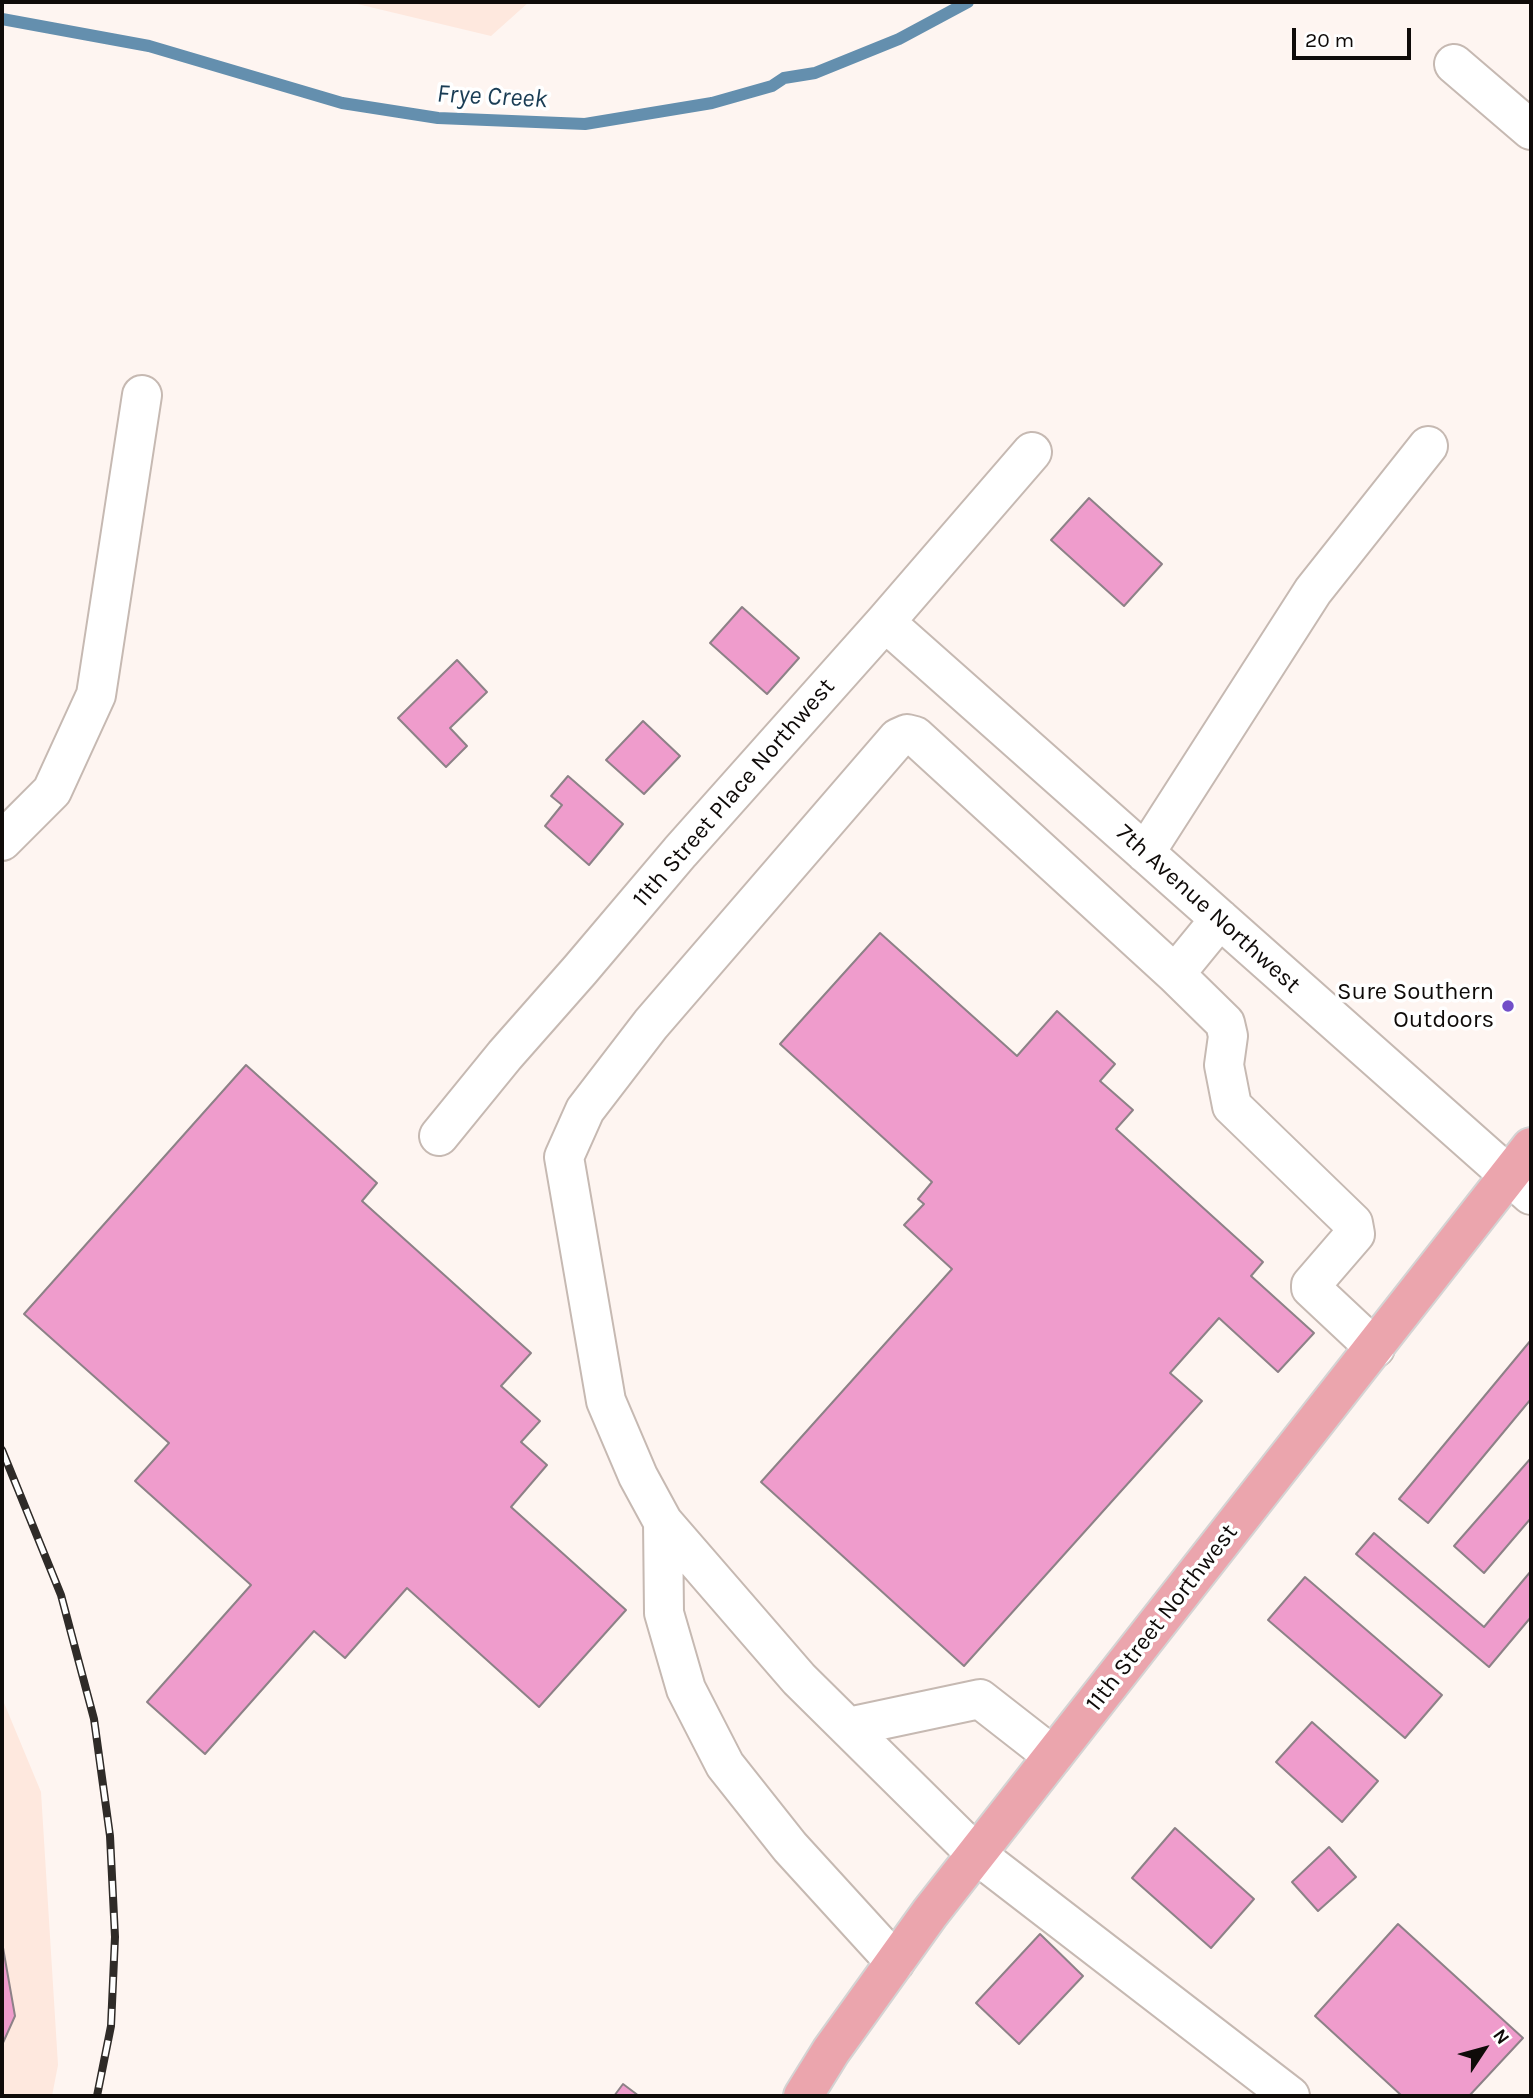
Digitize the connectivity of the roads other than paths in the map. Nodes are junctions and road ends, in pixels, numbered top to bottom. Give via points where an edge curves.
1 (1454, 64) dead end
2 (1531, 130) edge
3 (142, 395) dead end
4 (1428, 446) dead end
5 (1032, 452) dead end
6 (885, 622) junction
7 (2, 841) edge
8 (1145, 853) junction
9 (1220, 919) junction
10 (1175, 974) junction
11 (439, 1136) dead end
12 (1524, 1173) edge
13 (1375, 1348) junction
14 (663, 1522) junction
15 (848, 1727) junction
16 (1053, 1756) junction
17 (976, 1854) junction
18 (895, 1962) junction
19 (803, 2096) edge
20 (1290, 2096) edge

1 - 2 street
3 - 7 street via 96,695 52,791
4 - 8 street via 1313,591
5 - 6 street, 11th Street Place Northwest
6 - 8 street, 7th Avenue Northwest
6 - 11 street, 11th Street Place Northwest via 680,852
8 - 9 street, 7th Avenue Northwest
9 - 10 street
9 - 12 street, 7th Avenue Northwest
10 - 13 street via 1225,1023 1224,1065 1232,1106 1353,1223 1355,1234 1311,1288
10 - 14 street via 915,736 898,738 651,1024 585,1110 564,1157 606,1401
12 - 13 main road, 11th Street Northwest
13 - 16 main road, 11th Street Northwest
14 - 15 street via 799,1679
14 - 18 street via 664,1613 686,1689 725,1765 790,1847
15 - 16 street via 980,1699
15 - 17 street
16 - 17 main road, 11th Street Northwest
17 - 18 main road, 11th Street Northwest
17 - 20 street
18 - 19 main road, 11th Street Northwest

